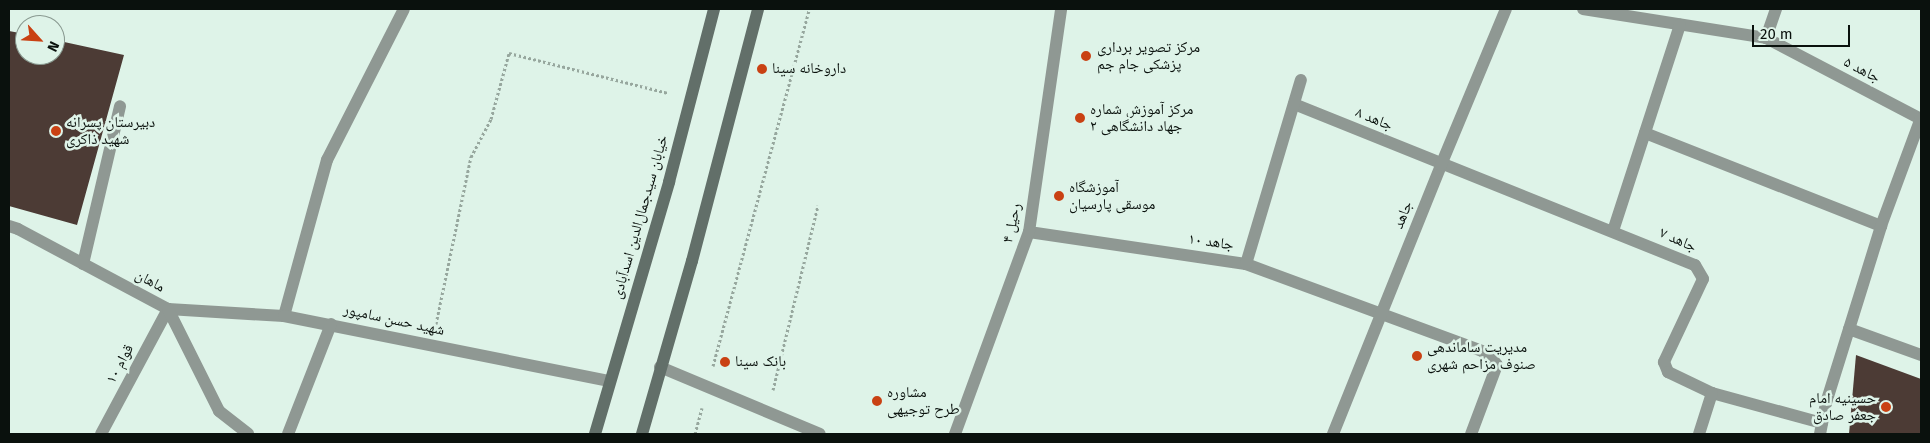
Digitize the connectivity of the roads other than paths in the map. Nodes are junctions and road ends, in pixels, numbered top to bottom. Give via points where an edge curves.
1 (404, 9) edge
2 (714, 9) edge
3 (758, 9) edge
4 (1061, 9) edge
5 (1506, 9) edge
6 (1583, 9) edge
7 (1776, 9) edge
8 (1680, 25) junction
9 (1766, 38) junction
10 (1301, 80) dead end
11 (1294, 104) junction
12 (120, 106) dead end
13 (1921, 118) edge
14 (1645, 133) junction
15 (1441, 164) junction
16 (9, 226) edge
17 (1881, 226) junction
18 (1613, 231) junction
19 (1029, 232) junction
20 (83, 264) junction
21 (1246, 264) junction
22 (168, 309) junction
23 (1381, 313) junction
24 (284, 316) junction
25 (331, 324) junction
26 (1849, 328) junction
27 (1921, 355) edge
28 (660, 367) junction
29 (610, 381) junction
30 (1712, 393) junction
31 (1821, 429) edge
32 (101, 434) edge
33 (248, 434) edge
34 (288, 434) edge
35 (595, 434) edge
36 (642, 434) edge
37 (820, 434) edge
38 (955, 434) edge
39 (1333, 434) edge
40 (1472, 434) edge
41 (1699, 434) edge

1 - 24 street via 327,160
2 - 29 main road, خیابان سیدجمال‌الدین اسدآبادی via 669,182
3 - 28 main road via 692,261
4 - 19 street, رحیل ۴
5 - 15 street, جاهد
6 - 8 street, جاهد ۵
7 - 9 street
8 - 9 street, جاهد ۵
8 - 14 street
9 - 13 street, جاهد ۵
10 - 11 street
11 - 15 street, جاهد ۸
11 - 21 street
12 - 20 street
13 - 17 street
14 - 17 street
14 - 18 street
15 - 18 street, جاهد ۷
15 - 23 street, جاهد
16 - 20 street, ماهان
17 - 26 street
18 - 30 street, جاهد ۷ via 1695,265 1703,279 1664,362 1668,372
19 - 21 street, جاهد ۱۰
19 - 38 street, رحیل ۴
20 - 22 street, ماهان
21 - 23 street, جاهد ۱۰
22 - 24 street, شهید حسن سامپور
22 - 32 street, قوام ۱۰
22 - 33 street, ماهان via 219,411
23 - 39 street, جاهد
23 - 40 street, جاهد ۱۰ via 1489,355 1497,365
24 - 25 street, شهید حسن سامپور
25 - 29 street, شهید حسن سامپور
25 - 34 street
26 - 27 street
26 - 31 street
28 - 36 main road
28 - 37 street
29 - 35 main road, خیابان سیدجمال‌الدین اسدآبادی
30 - 31 street, جاهد ۷
30 - 41 street

